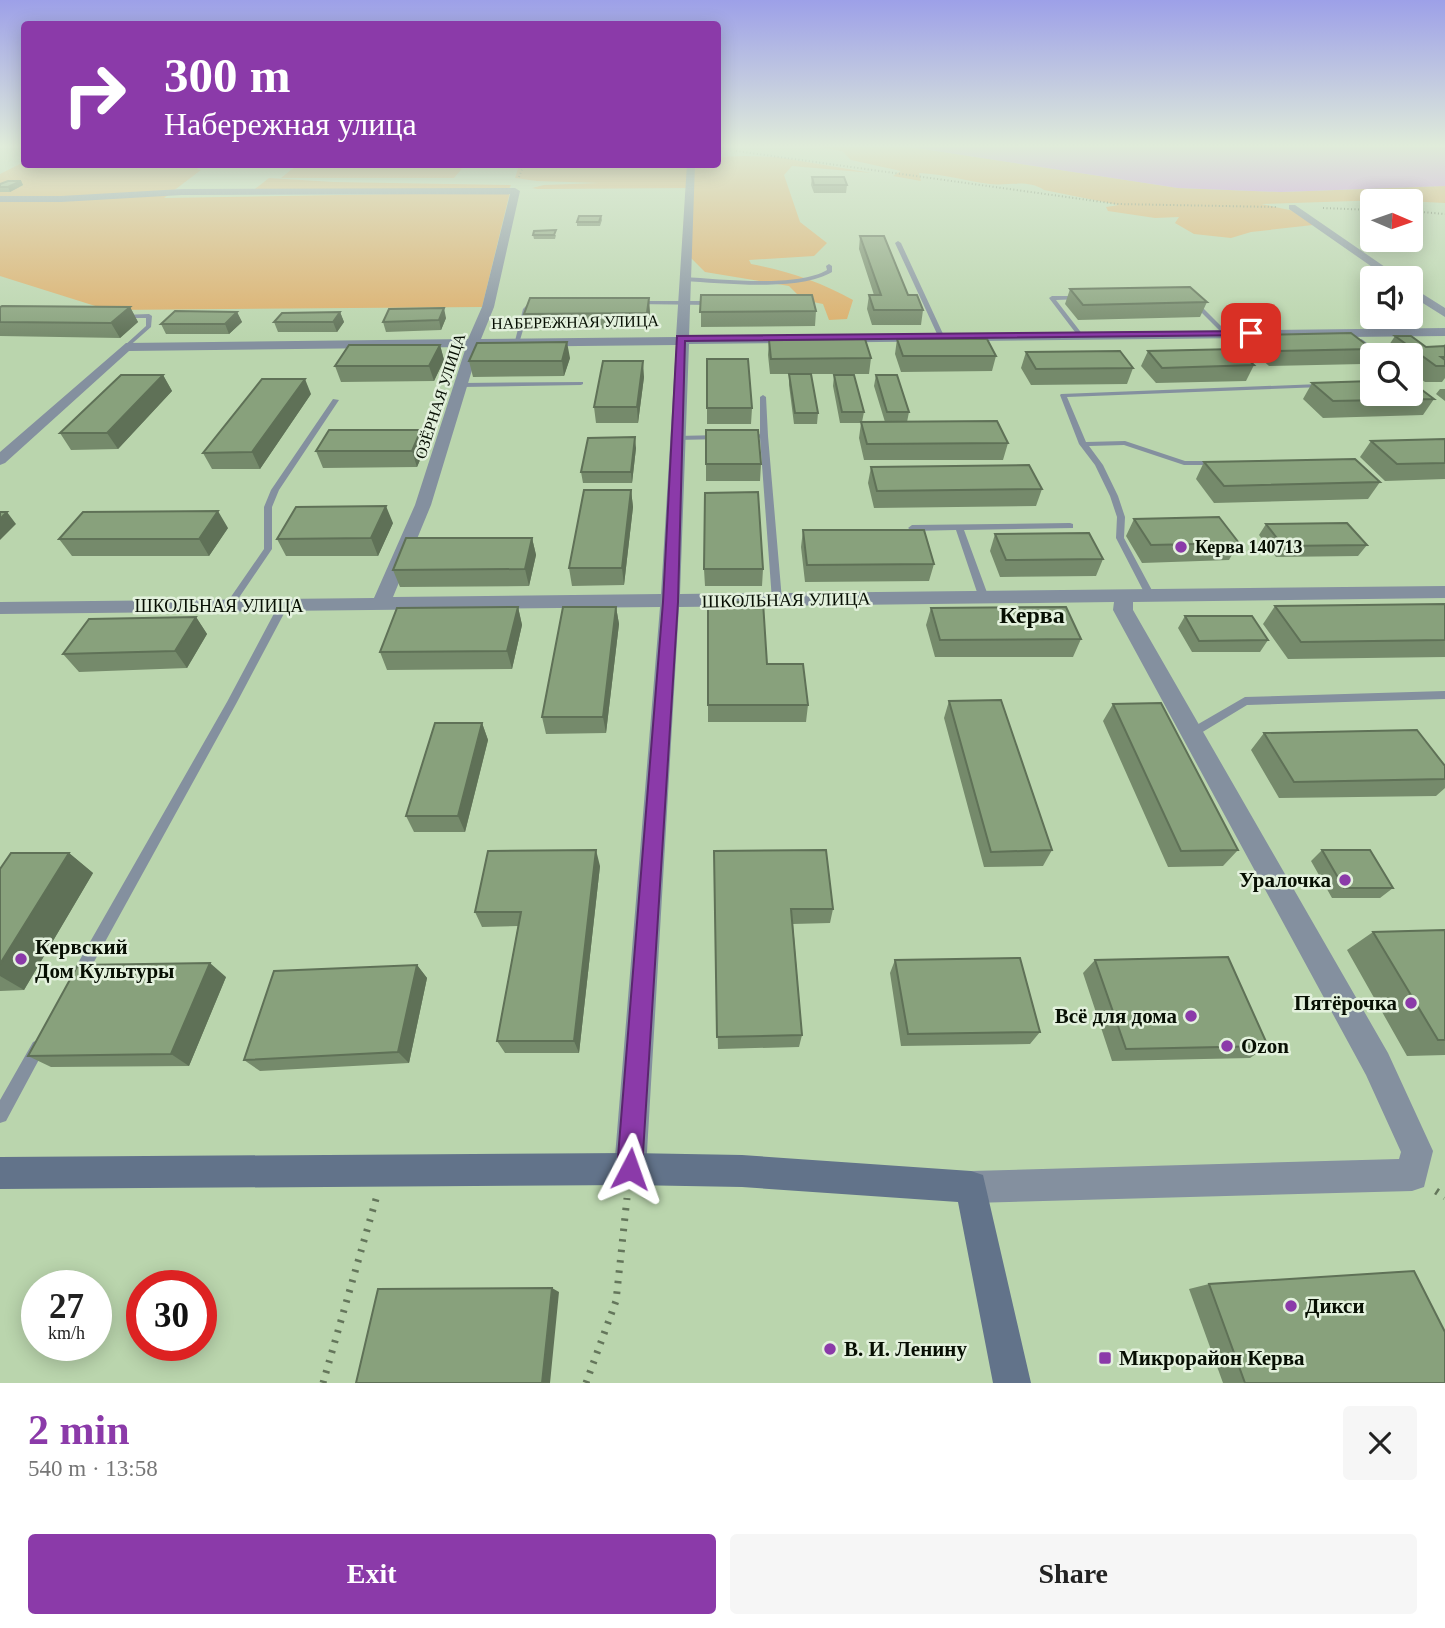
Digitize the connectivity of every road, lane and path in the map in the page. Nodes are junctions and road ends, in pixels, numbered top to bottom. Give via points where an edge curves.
1 (510, 212) edge
2 (688, 212) edge
3 (1299, 212) edge
4 (1423, 212) edge
5 (1445, 214) edge
6 (898, 243) dead end
7 (829, 266) dead end
8 (1378, 266) edge
9 (684, 279) junction
10 (1188, 296) edge
11 (1093, 297) edge
12 (1423, 298) edge
13 (629, 303) edge
14 (683, 303) junction
15 (721, 303) edge
16 (536, 304) edge
17 (1445, 313) edge
18 (108, 316) edge
19 (1350, 332) junction
20 (1445, 332) edge
21 (1226, 334) junction
22 (1080, 335) junction
23 (941, 336) junction
24 (681, 338) junction
25 (516, 340) junction
26 (474, 341) junction
27 (1364, 343) edge
28 (126, 347) junction
29 (581, 383) dead end
30 (461, 385) junction
31 (1335, 385) edge
32 (764, 397) dead end
33 (335, 400) dead end
34 (752, 436) edge
35 (764, 436) junction
36 (727, 437) edge
37 (677, 438) junction
38 (1083, 444) junction
39 (0, 460) edge
40 (1225, 463) edge
41 (1070, 526) dead end
42 (959, 527) junction
43 (912, 528) edge
44 (1445, 593) edge
45 (1124, 596) junction
46 (1150, 596) junction
47 (984, 598) junction
48 (777, 600) junction
49 (670, 602) junction
50 (380, 605) junction
51 (229, 606) junction
52 (282, 606) junction
53 (0, 608) edge
54 (1445, 695) edge
55 (1192, 733) junction
56 (75, 982) edge
57 (47, 1030) edge
58 (0, 1115) edge
59 (630, 1169) junction
60 (384, 1171) junction
61 (0, 1173) edge
62 (971, 1187) junction
63 (323, 1383) edge
64 (586, 1383) edge
65 (1012, 1383) edge

1 - 26 street, ОЗЁРНАЯ УЛИЦА via 488,307
2 - 9 street
3 - 8 street
4 - 5 path
6 - 23 lane
7 - 9 lane via 827,276 804,282
9 - 14 street
10 - 21 lane
11 - 22 lane via 1052,298
12 - 17 street
13 - 14 lane
14 - 15 lane
14 - 24 street
16 - 25 lane via 526,309
18 - 28 lane via 149,316 149,326
19 - 20 street, НАБЕРЕЖНАЯ УЛИЦА
19 - 21 street, НАБЕРЕЖНАЯ УЛИЦА
19 - 27 lane
21 - 22 street, НАБЕРЕЖНАЯ УЛИЦА
22 - 23 street, НАБЕРЕЖНАЯ УЛИЦА
23 - 24 street, НАБЕРЕЖНАЯ УЛИЦА
24 - 25 street, НАБЕРЕЖНАЯ УЛИЦА
24 - 37 street
25 - 26 street, НАБЕРЕЖНАЯ УЛИЦА
26 - 28 street, НАБЕРЕЖНАЯ УЛИЦА
26 - 30 street, ОЗЁРНАЯ УЛИЦА
28 - 39 street
29 - 30 lane
30 - 50 street, ОЗЁРНАЯ УЛИЦА via 423,506
31 - 38 lane via 1063,395
32 - 35 lane
33 - 51 lane via 275,490 268,507 268,550
34 - 35 lane
35 - 48 lane
36 - 37 lane
37 - 49 street
38 - 40 lane via 1125,443 1184,463
38 - 46 lane via 1114,496 1121,517 1120,538
41 - 42 lane
42 - 43 lane
42 - 47 lane
44 - 46 street, ШКОЛЬНАЯ УЛИЦА
45 - 46 street, ШКОЛЬНАЯ УЛИЦА
45 - 47 street, ШКОЛЬНАЯ УЛИЦА
45 - 55 street via 1124,610
47 - 48 street, ШКОЛЬНАЯ УЛИЦА
48 - 49 street, ШКОЛЬНАЯ УЛИЦА
49 - 50 street, ШКОЛЬНАЯ УЛИЦА
49 - 59 street
50 - 52 street, ШКОЛЬНАЯ УЛИЦА
51 - 52 street, ШКОЛЬНАЯ УЛИЦА
51 - 53 street, ШКОЛЬНАЯ УЛИЦА
52 - 56 lane
54 - 55 lane via 1245,701
55 - 62 street via 1377,1064 1417,1151 1412,1175
57 - 58 lane
59 - 60 street
59 - 62 street via 742,1171
59 - 64 path via 616,1301
60 - 61 street
60 - 63 path
62 - 65 street

